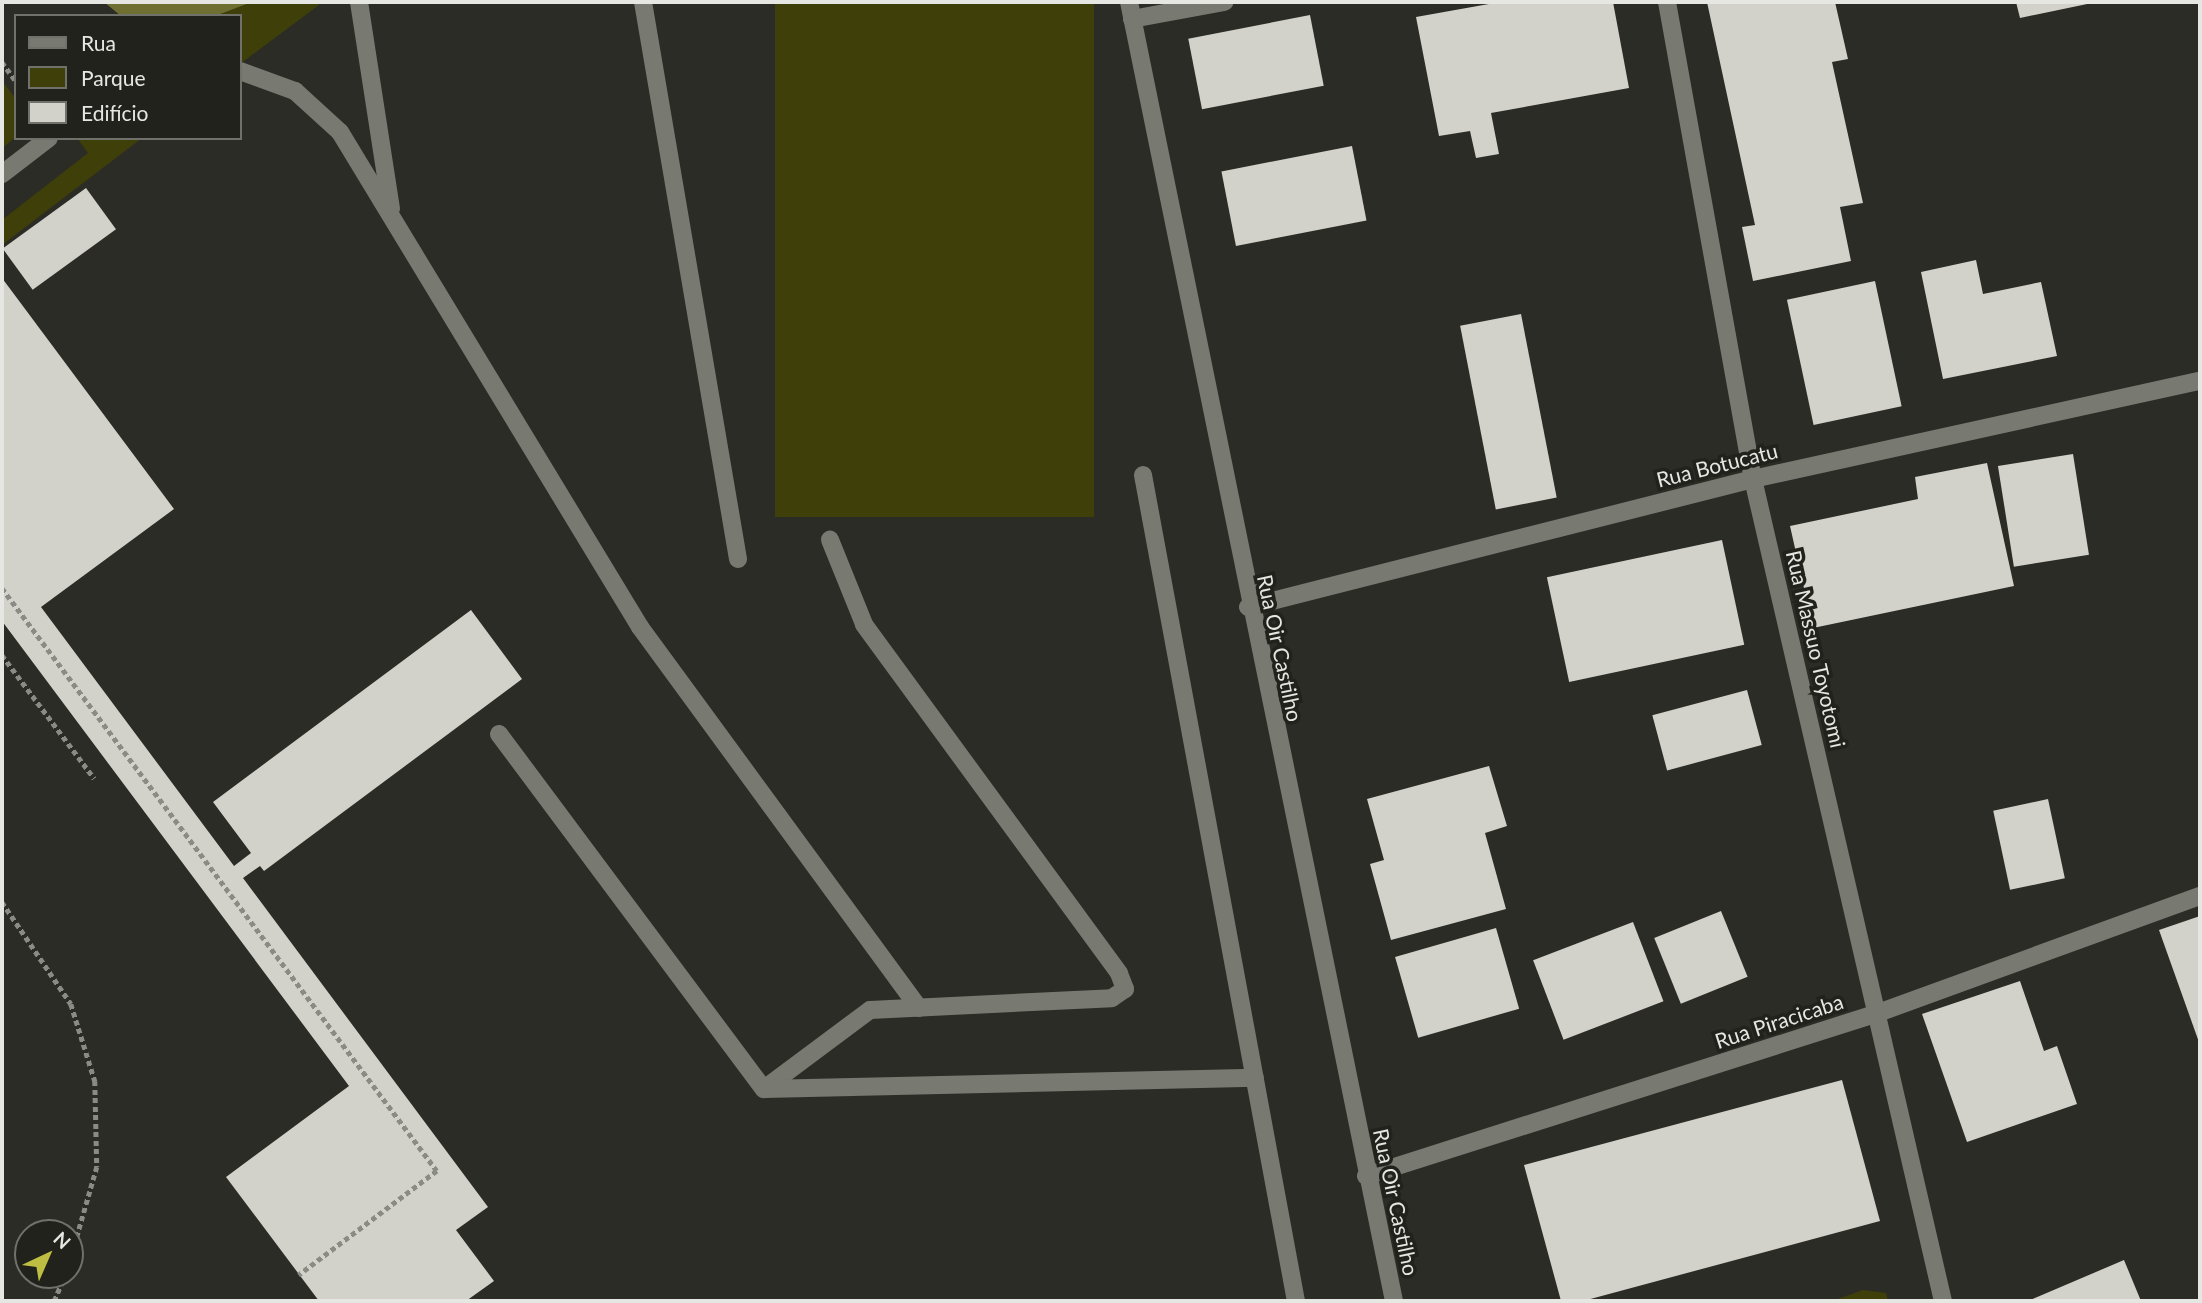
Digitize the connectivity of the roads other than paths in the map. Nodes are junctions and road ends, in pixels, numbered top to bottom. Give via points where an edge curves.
1 (359, 2) edge
2 (643, 2) edge
3 (1224, 2) edge
4 (1667, 2) edge
5 (1130, 10) edge
6 (242, 72) edge
7 (46, 140) edge
8 (2, 174) edge
9 (392, 218) junction
10 (2200, 381) edge
11 (1143, 475) dead end
12 (1753, 479) junction
13 (830, 540) dead end
14 (738, 559) dead end
15 (1248, 607) junction
16 (499, 734) dead end
17 (2200, 896) edge
18 (919, 1008) junction
19 (1878, 1013) junction
20 (1255, 1078) junction
21 (764, 1089) junction
22 (1366, 1176) junction
23 (1296, 1301) edge
24 (1394, 1301) edge
25 (1943, 1301) edge

1 - 9 street
2 - 14 street
3 - 5 street
4 - 12 street, Rua Massuo Toyotomi
5 - 15 street, Rua Oir Castilho
6 - 9 street via 295,91 340,132
7 - 8 street
9 - 18 street via 640,627
10 - 12 street, Rua Botucatu
11 - 20 street
12 - 15 street, Rua Botucatu
12 - 19 street, Rua Massuo Toyotomi
13 - 18 street via 864,624 1119,972 1125,989 1112,998
15 - 22 street, Rua Oir Castilho
16 - 21 street
17 - 19 street, Rua Piracicaba
18 - 21 street via 870,1010
19 - 22 street, Rua Piracicaba
19 - 25 street, Rua Massuo Toyotomi
20 - 21 street
20 - 23 street
22 - 24 street, Rua Oir Castilho

